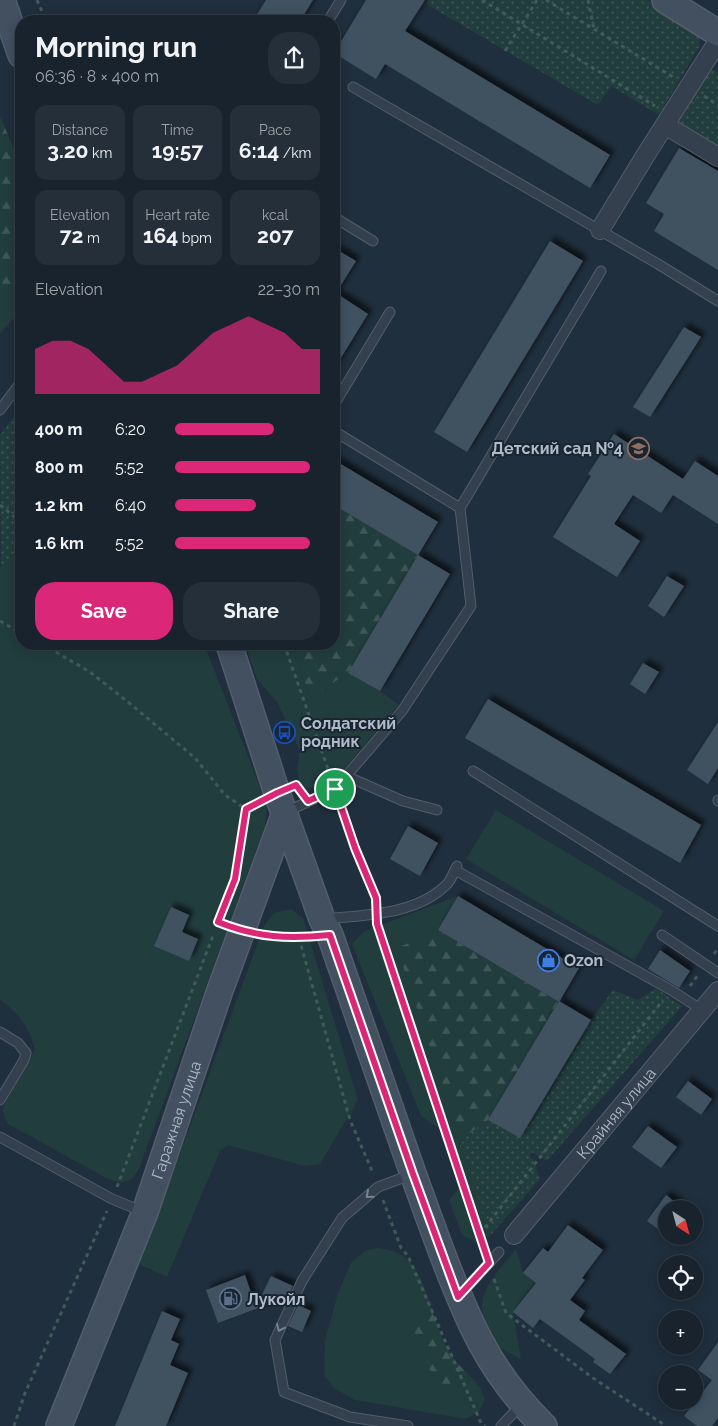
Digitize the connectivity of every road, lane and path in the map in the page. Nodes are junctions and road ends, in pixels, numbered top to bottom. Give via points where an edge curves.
1 (2, 0) edge
2 (37, 0) edge
3 (341, 0) edge
4 (482, 0) edge
5 (537, 0) edge
6 (546, 0) edge
7 (588, 0) edge
8 (664, 0) edge
9 (43, 15) edge
10 (332, 15) edge
11 (522, 24) junction
12 (594, 29) junction
13 (718, 33) edge
14 (15, 38) edge
15 (718, 41) edge
16 (505, 50) dead end
17 (353, 87) dead end
18 (690, 87) junction
19 (718, 105) edge
20 (668, 120) junction
21 (718, 157) edge
22 (340, 222) edge
23 (600, 230) junction
24 (373, 242) dead end
25 (601, 271) dead end
26 (718, 301) edge
27 (390, 312) dead end
28 (15, 390) edge
29 (340, 395) edge
30 (0, 410) edge
31 (340, 434) edge
32 (0, 505) edge
33 (460, 508) junction
34 (15, 517) edge
35 (0, 621) edge
36 (15, 630) edge
37 (52, 650) edge
38 (231, 650) edge
39 (286, 650) edge
40 (473, 771) dead end
41 (346, 776) junction
42 (335, 789) junction
43 (281, 803) junction
44 (246, 809) junction
45 (436, 810) dead end
46 (235, 879) dead end
47 (377, 913) junction
48 (718, 926) edge
49 (326, 927) junction
50 (242, 932) junction
51 (662, 935) dead end
52 (718, 973) edge
53 (670, 990) junction
54 (718, 991) edge
55 (702, 1010) junction
56 (0, 1032) edge
57 (0, 1100) edge
58 (0, 1137) edge
59 (413, 1174) junction
60 (112, 1199) junction
61 (145, 1212) junction
62 (480, 1234) junction
63 (514, 1235) dead end
64 (499, 1252) dead end
65 (489, 1263) junction
66 (458, 1297) junction
67 (522, 1404) junction
68 (14, 1426) edge
69 (59, 1426) edge
70 (408, 1426) edge
71 (501, 1426) edge
72 (544, 1426) edge
73 (666, 1426) edge

1 - 14 main road
2 - 9 path
3 - 10 lane
4 - 11 path
5 - 11 path
6 - 12 path
7 - 12 path
8 - 13 main road
11 - 16 path
11 - 20 path
12 - 18 path
15 - 18 street
17 - 23 lane
18 - 19 path
18 - 20 street
20 - 21 street
20 - 23 street
22 - 24 lane
23 - 26 lane
25 - 33 lane
27 - 29 lane
28 - 30 lane
31 - 33 lane
32 - 34 path
33 - 41 lane via 471,606 402,711
35 - 36 path
37 - 44 path via 105,684 195,758 226,795
38 - 43 main road
39 - 42 path
40 - 48 lane
41 - 42 lane
41 - 45 lane via 403,801
42 - 43 lane
42 - 47 path via 376,898
43 - 44 path
43 - 49 main road
43 - 50 main road, Гаражная улица
44 - 46 path
47 - 49 lane
47 - 53 lane via 422,902 449,882 456,868
47 - 62 path via 377,924
49 - 50 path via 299,938
49 - 59 main road
50 - 60 path via 218,922
50 - 61 main road, Гаражная улица
51 - 52 lane
53 - 55 lane
53 - 62 path
54 - 55 street, Крайняя улица
55 - 63 street, Крайняя улица
56 - 57 lane via 18,1043 26,1053
58 - 60 lane
59 - 66 main road
59 -> 70 lane via 378,1187 342,1218 302,1282 275,1340 284,1392 350,1417
60 - 61 lane
60 - 68 path via 25,1393
61 - 69 main road, Гаражная улица
62 - 65 path
64 - 65 lane
65 - 66 lane
65 - 73 path via 506,1313 593,1378
66 - 67 main road via 479,1342
67 - 71 lane
67 - 72 main road

